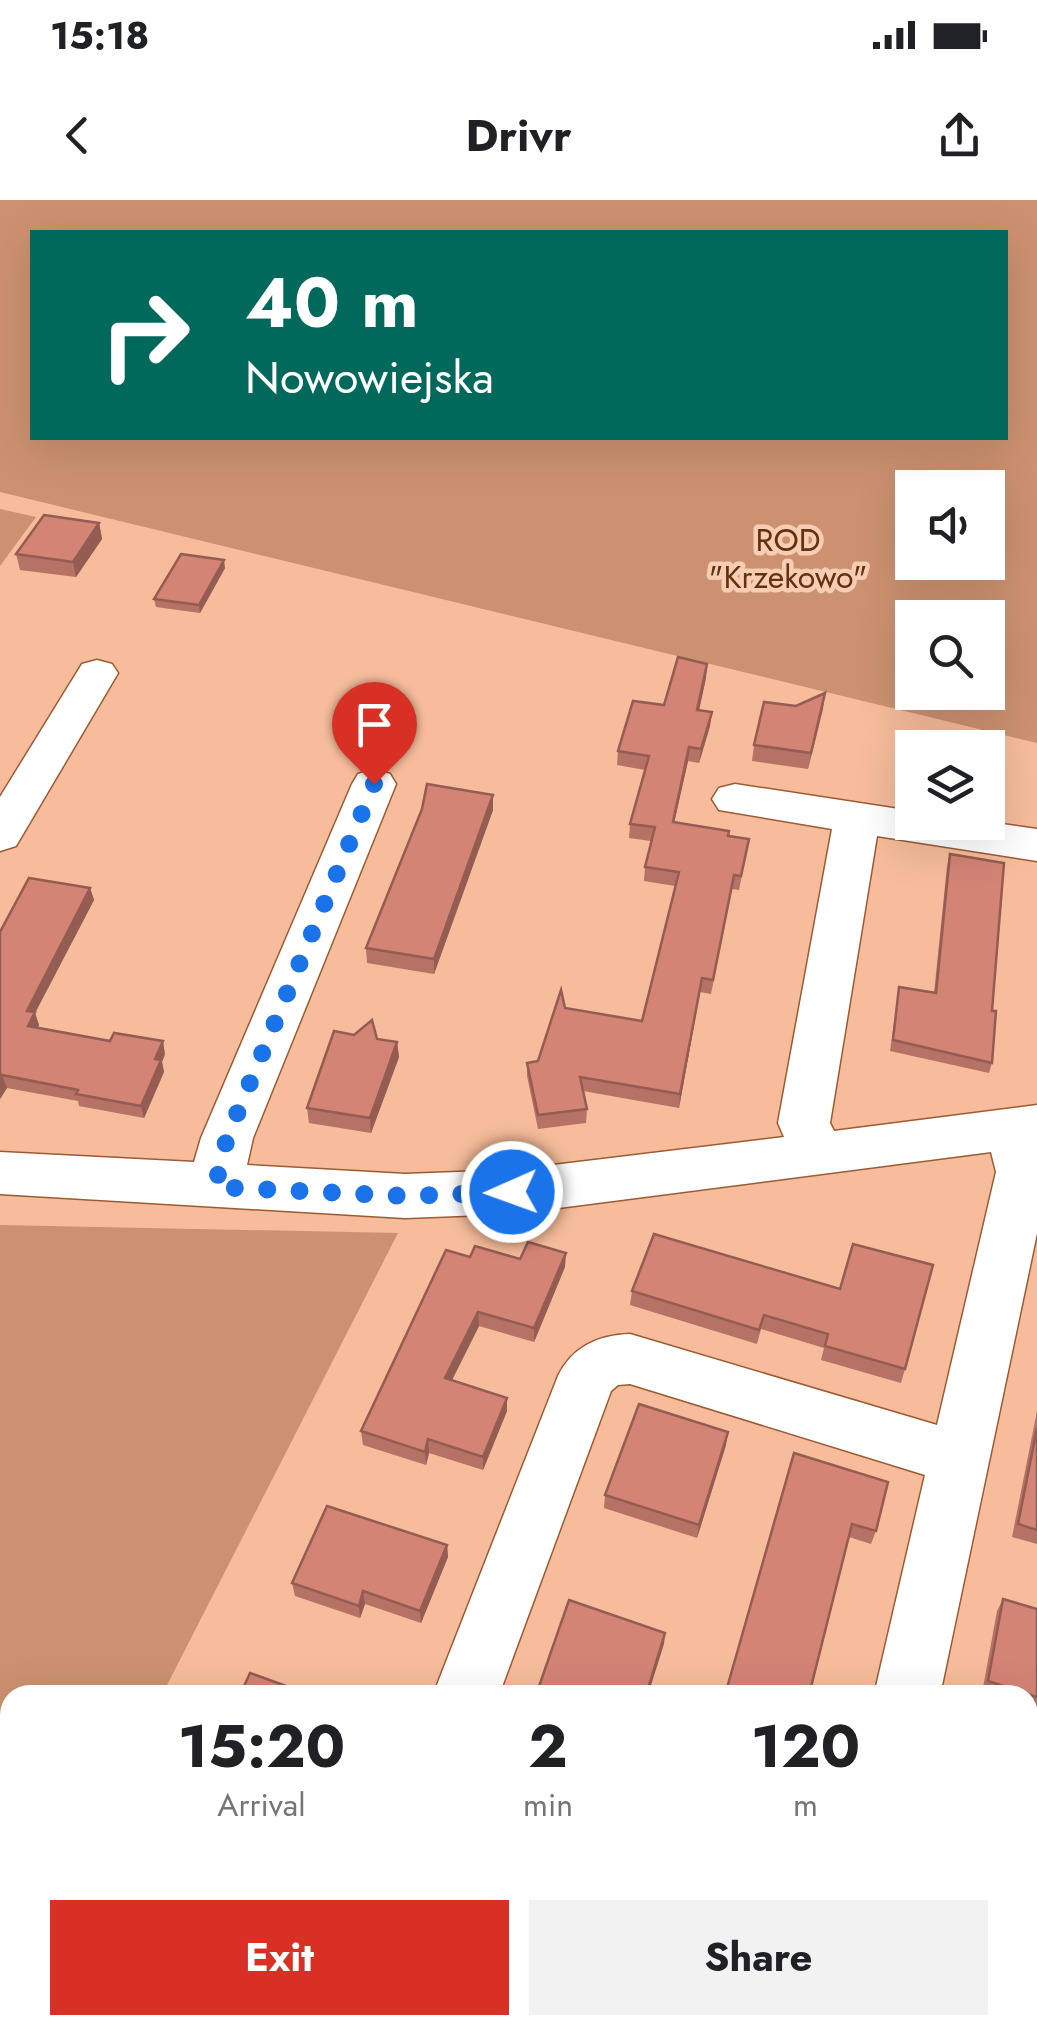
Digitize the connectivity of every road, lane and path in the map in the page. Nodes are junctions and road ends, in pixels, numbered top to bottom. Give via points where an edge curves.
1 (97, 673) dead end
2 (374, 784) dead end
3 (736, 799) dead end
4 (856, 818) junction
5 (0, 835) edge
6 (1037, 845) edge
7 (1024, 1128) edge
8 (818, 1154) junction
9 (0, 1174) edge
10 (215, 1187) junction
11 (958, 1458) junction
12 (470, 1685) edge
13 (909, 1685) edge

1 - 5 street
2 - 10 street via 227,1138
3 - 4 street
4 - 6 street
4 - 8 street via 804,1122
7 - 8 street
7 - 11 street via 1023,1172
8 - 10 street via 512,1192 406,1196
9 - 10 street
11 - 12 street via 630,1359 598,1364 583,1386
11 - 13 street

